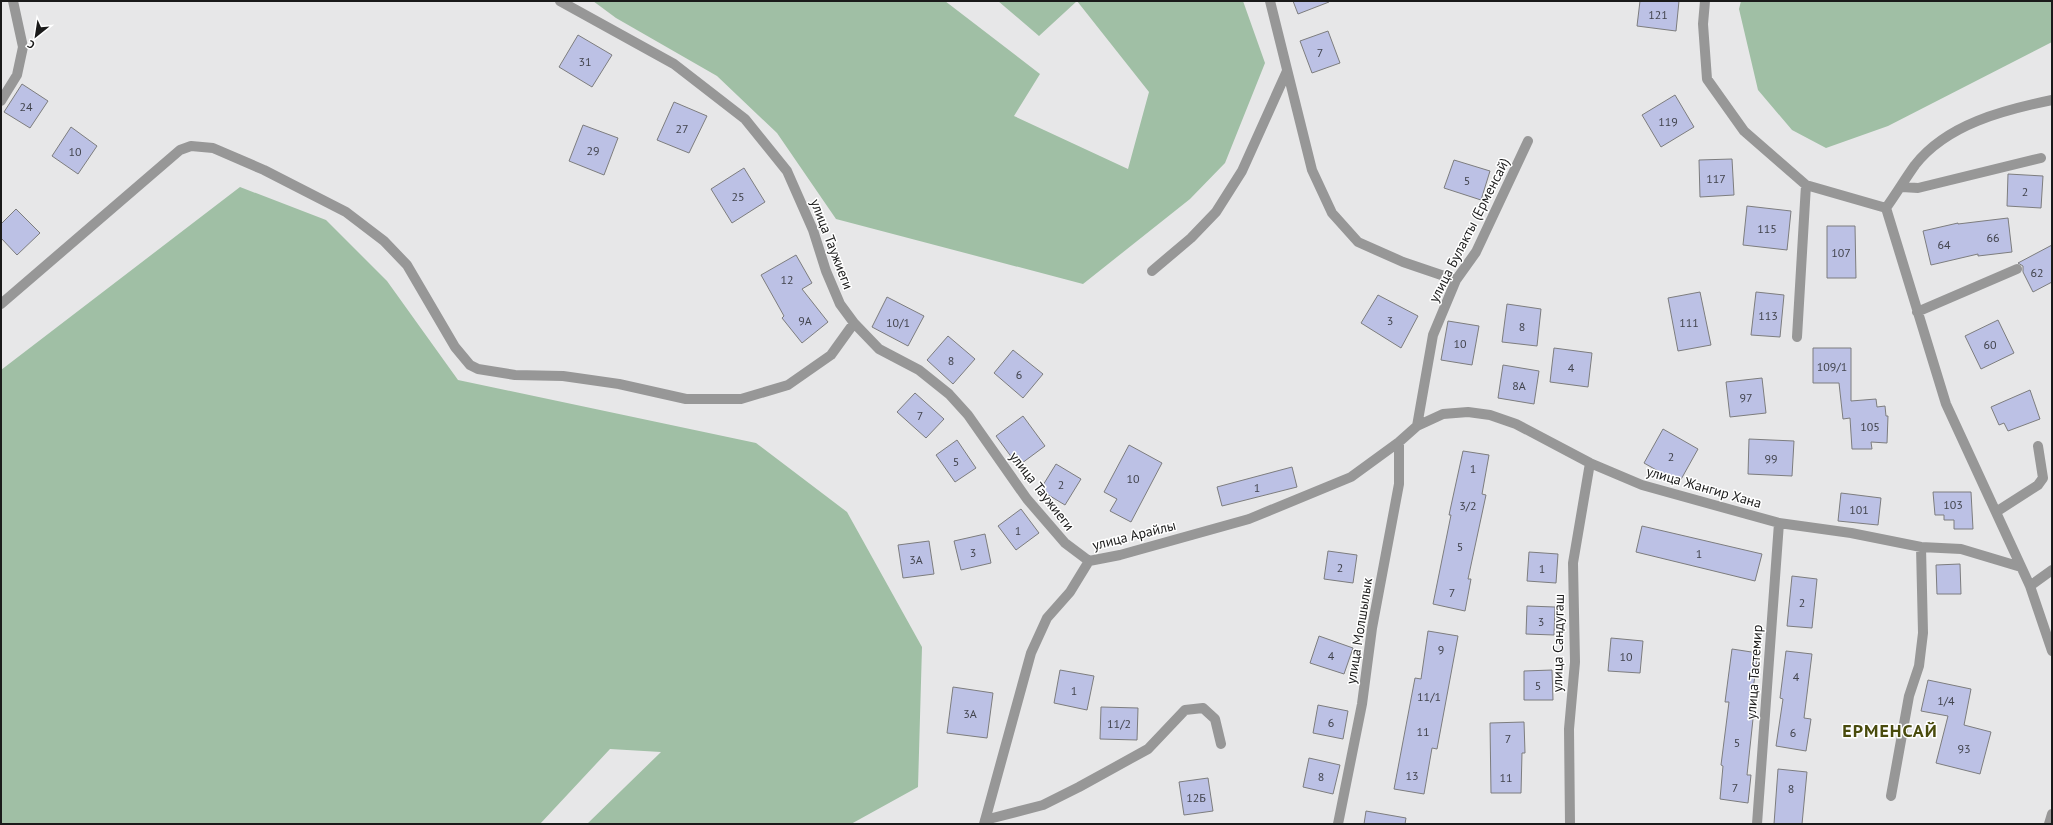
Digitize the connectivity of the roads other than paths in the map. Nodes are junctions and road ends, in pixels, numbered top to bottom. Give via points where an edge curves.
1 (13, 1) edge
2 (560, 1) edge
3 (1270, 1) edge
4 (1705, 1) edge
5 (1287, 71) junction
6 (2052, 100) edge
7 (1, 101) edge
8 (1528, 141) dead end
9 (2042, 158) dead end
10 (1806, 185) junction
11 (1902, 187) junction
12 (1886, 208) junction
13 (2017, 269) dead end
14 (1152, 271) dead end
15 (1456, 280) junction
16 (1, 304) edge
17 (1917, 312) junction
18 (854, 323) junction
19 (1797, 337) dead end
20 (1417, 426) junction
21 (1399, 442) junction
22 (2038, 446) dead end
23 (1590, 463) junction
24 (1996, 512) junction
25 (1779, 523) junction
26 (1921, 547) junction
27 (1089, 561) junction
28 (2021, 567) junction
29 (2052, 570) edge
30 (2030, 586) junction
31 (2052, 651) edge
32 (1221, 744) dead end
33 (1891, 796) dead end
34 (2052, 814) edge
35 (984, 822) edge
36 (1338, 824) edge
37 (1570, 824) edge
38 (1757, 824) edge
39 (2049, 824) edge

1 - 7 street via 23,47 17,75
2 - 18 street, улица Таужиеги via 674,64 746,119 787,171 813,230 840,304
3 - 5 street
4 - 10 street via 1702,24 1707,79 1744,131
5 - 14 street via 1242,171 1216,212 1191,238
5 - 15 street via 1312,170 1332,213 1358,242 1403,262
6 - 11 street via 2015,108 1972,123 1935,145 1916,164
8 - 15 street, улица Булакты (Ерменсай) via 1476,252
9 - 11 street via 1918,188
10 - 12 street
10 - 19 street
11 - 12 street
12 - 17 street
13 - 17 street
15 - 20 street, улица Булакты (Ерменсай) via 1433,335
16 - 18 street via 180,150 202,146 213,148 264,170 346,212 384,241 407,265 462,356 470,366 478,369 515,375 564,376 619,384 686,399 741,399 788,385 831,355
17 - 24 street via 1946,404
18 - 27 street, улица Таужиеги via 879,349 919,370 949,394 968,415 1027,499 1065,543
20 - 21 street, улица Жангир Хана
20 - 23 street, улица Жангир Хана via 1443,414 1468,412 1490,415 1516,424
21 - 27 street, улица Арайлы via 1351,477 1248,519 1120,555
21 - 36 street, улица Молшылык via 1399,484 1372,628 1362,704
22 - 24 street via 2043,478 2038,485
23 - 25 street, улица Жангир Хана via 1642,485
23 - 37 street, улица Сандугаш via 1573,563 1575,662 1569,729
24 - 28 street
25 - 26 street, улица Жангир Хана
25 - 38 street, улица Тастемир
26 - 28 street, улица Жангир Хана via 1961,549
26 - 33 street via 1923,633 1919,666 1909,696
27 - 35 street, улица Арайлы via 1070,592 1047,618 1031,653
28 - 30 street
29 - 30 street
30 - 31 street
32 - 35 street, улица Арайлы via 1215,719 1203,708 1185,710 1148,750 1043,805
34 - 39 street

